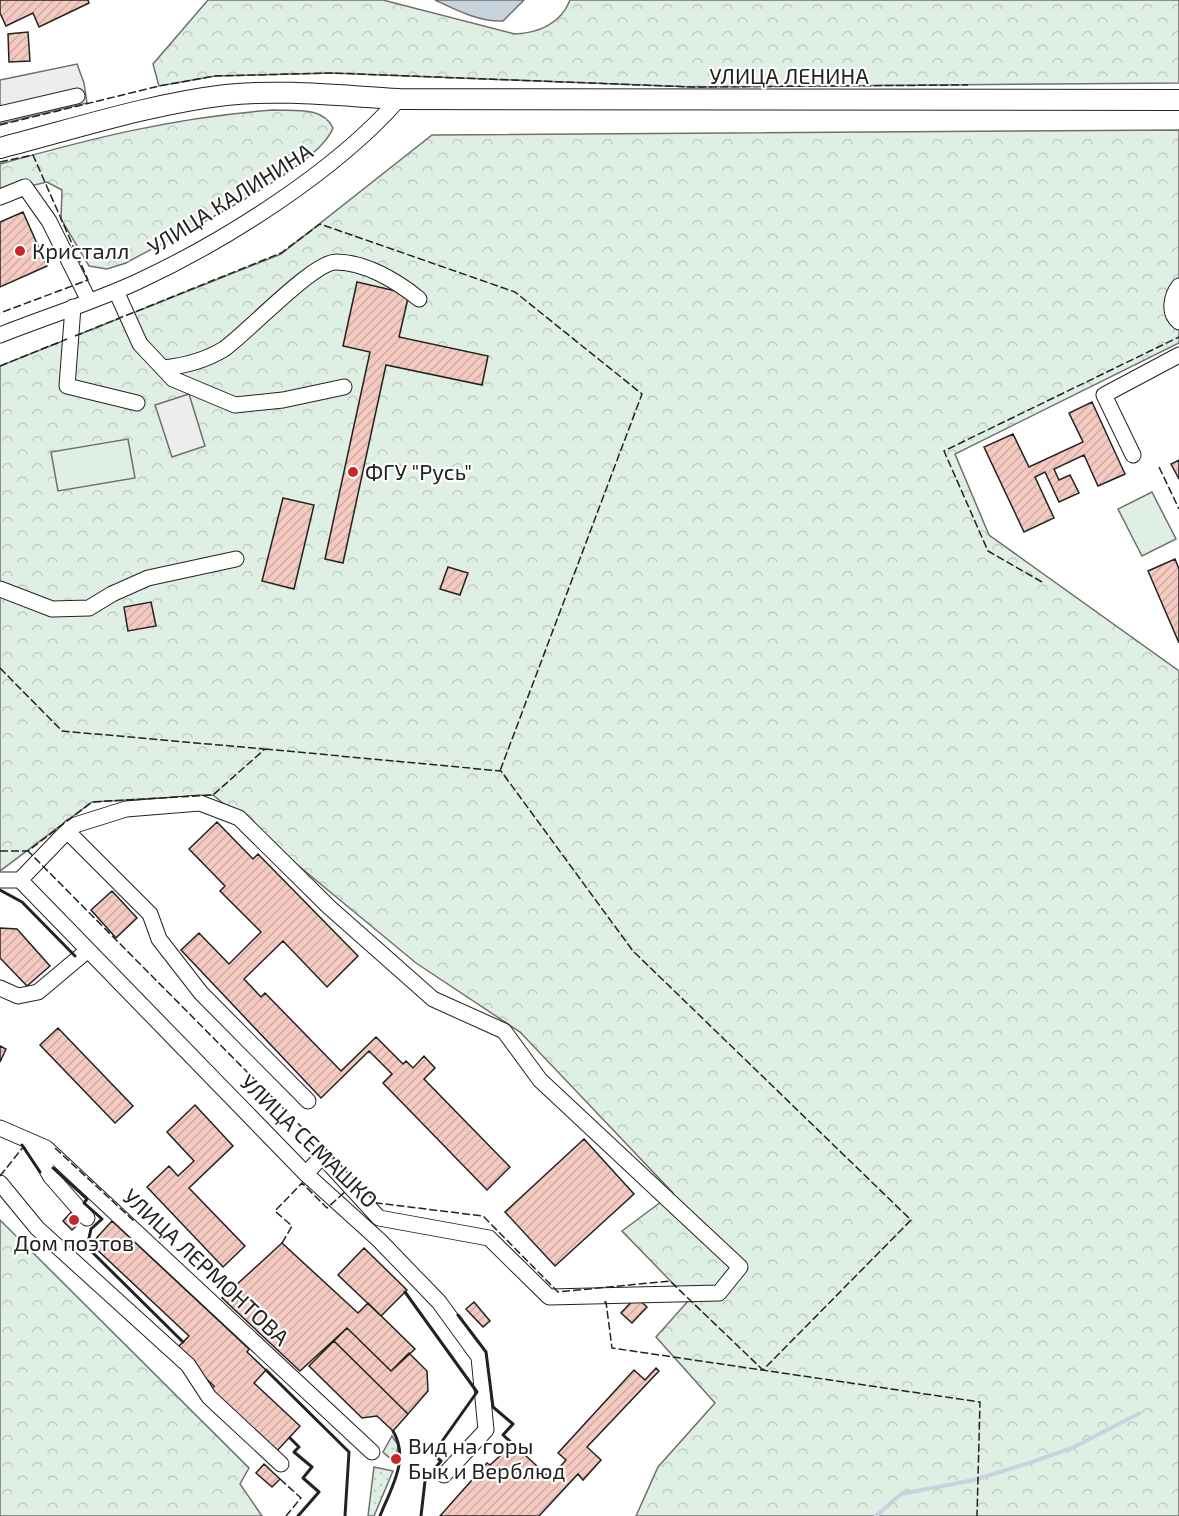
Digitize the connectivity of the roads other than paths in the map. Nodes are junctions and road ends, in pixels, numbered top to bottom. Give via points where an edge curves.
1 (77, 96) dead end
2 (399, 99) junction
3 (1179, 100) edge
4 (0, 114) edge
5 (0, 148) edge
6 (0, 197) edge
7 (1179, 286) edge
8 (116, 291) junction
9 (419, 299) dead end
10 (89, 301) junction
11 (73, 307) junction
12 (1179, 322) edge
13 (0, 334) edge
14 (1179, 355) edge
15 (163, 368) junction
16 (344, 387) dead end
17 (137, 403) dead end
18 (1133, 455) dead end
19 (236, 559) dead end
20 (0, 589) edge
21 (67, 831) junction
22 (0, 880) edge
23 (20, 880) junction
24 (88, 951) junction
25 (0, 988) edge
26 (308, 1101) dead end
27 (0, 1128) edge
28 (25, 1139) junction
29 (306, 1174) junction
30 (0, 1184) edge
31 (87, 1218) dead end
32 (372, 1452) dead end
33 (281, 1464) dead end
34 (444, 1475) dead end

1 - 4 street
2 - 3 main road, УЛИЦА ЛЕНИНА
2 - 5 main road, УЛИЦА ЛЕНИНА via 271,92 225,95
2 - 8 street, УЛИЦА КАЛИНИНА via 372,130 270,206
6 - 10 street via 25,188 49,221
7 - 12 street via 1172,310
8 - 10 street, УЛИЦА КАЛИНИНА
8 - 15 street via 140,344
9 - 15 street via 400,284 365,269 334,262 307,275 252,327 221,350 185,366
10 - 11 street, УЛИЦА КАЛИНИНА
11 - 13 street, УЛИЦА КАЛИНИНА
11 - 17 street via 67,386
14 - 18 street via 1104,395
15 - 16 street via 173,380 235,405
19 - 20 street via 148,578 89,608 52,609
21 - 23 street
21 - 26 street via 150,914 159,939 201,993
21 - 29 street via 72,825 126,809 158,806 200,803 239,818 329,907 433,999 504,1031 540,1080 740,1267 719,1293 549,1297 489,1238 379,1218 322,1156
22 - 23 street
23 - 24 street, УЛИЦА СЕМАШКО
24 - 25 street via 38,992 18,996
24 - 29 street, УЛИЦА СЕМАШКО
27 - 28 street, УЛИЦА ЛЕРМОНТОВА
28 - 31 street via 51,1177
28 - 32 street, УЛИЦА ЛЕРМОНТОВА via 46,1148
29 - 34 street, УЛИЦА СЕМАШКО via 379,1240 439,1302 479,1357 486,1430
30 - 33 street via 37,1228 188,1365 209,1397

